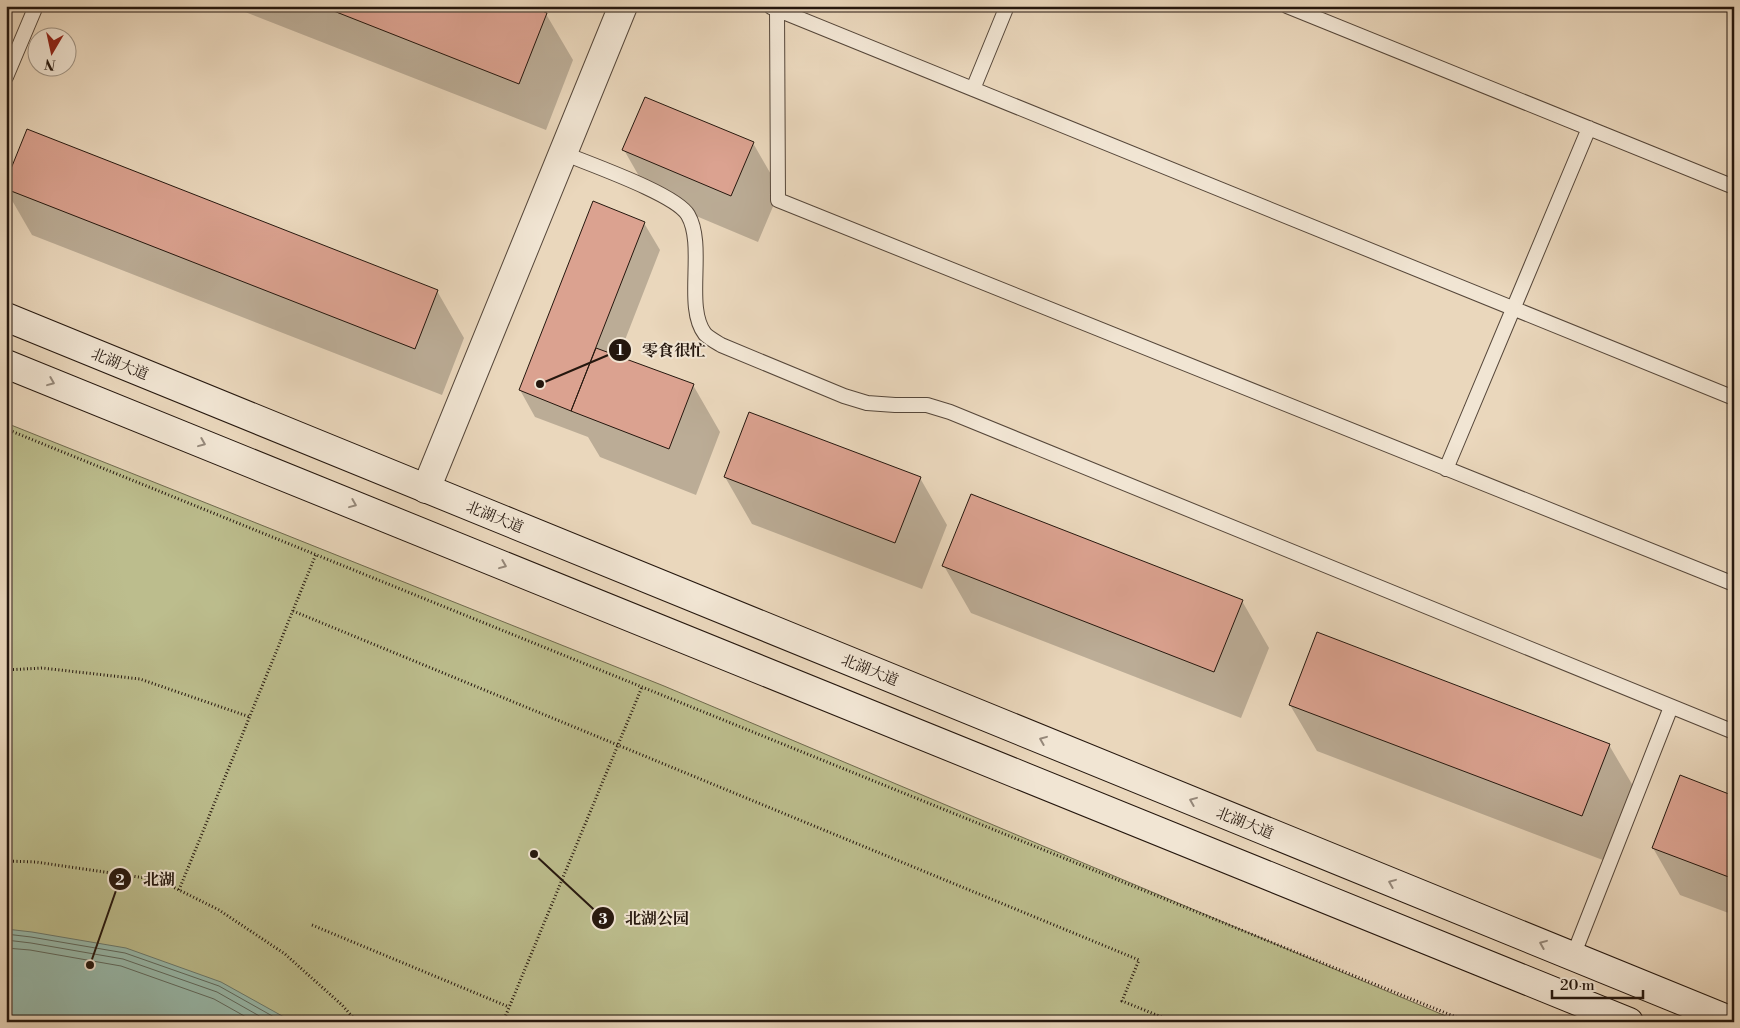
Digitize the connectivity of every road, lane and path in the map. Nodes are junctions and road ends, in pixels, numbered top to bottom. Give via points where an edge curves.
1 (36, 6) edge
2 (623, 6) edge
3 (1008, 6) edge
4 (1287, 6) edge
5 (773, 8) edge
6 (6, 77) edge
7 (973, 89) junction
8 (1588, 128) junction
9 (563, 153) junction
10 (1734, 187) edge
11 (1513, 308) junction
12 (6, 317) edge
13 (6, 364) edge
14 (1734, 398) edge
15 (6, 429) edge
16 (1446, 468) junction
17 (426, 489) junction
18 (316, 554) junction
19 (1734, 584) edge
20 (293, 611) junction
21 (6, 670) edge
22 (642, 686) junction
23 (1671, 707) junction
24 (250, 718) junction
25 (1734, 732) edge
26 (618, 746) junction
27 (6, 861) edge
28 (179, 890) junction
29 (312, 925) dead end
30 (1573, 956) junction
31 (509, 1007) junction
32 (357, 1022) edge
33 (503, 1022) edge
34 (1174, 1022) edge
35 (1468, 1022) edge
36 (1628, 1022) edge
37 (1734, 1022) edge

1 - 6 lane
2 - 9 main road
3 - 7 lane
4 - 8 lane
5 - 7 lane
5 - 16 lane via 778,200
7 - 11 lane
8 - 10 lane
8 - 11 lane
9 - 17 main road
9 - 23 lane via 666,196 688,214 694,234 697,316 706,334 721,345 867,403 927,405 950,412
11 - 14 lane
11 - 16 lane
12 - 17 main road, 北湖大道
13 -> 36 main road
15 - 18 path
16 - 19 lane
30 -> 17 main road, 北湖大道
18 - 20 path
18 - 22 path
20 - 24 path
20 - 26 path
21 - 24 path via 42,668 140,679
22 - 26 path
22 - 35 path
23 - 25 lane
23 - 30 lane
24 - 28 path
26 - 31 path
26 - 34 path via 1139,960 1122,1001
27 - 28 path via 36,862 159,880
28 - 32 path via 219,910 285,954
29 - 31 path
30 - 37 main road, 北湖大道
31 - 33 path

